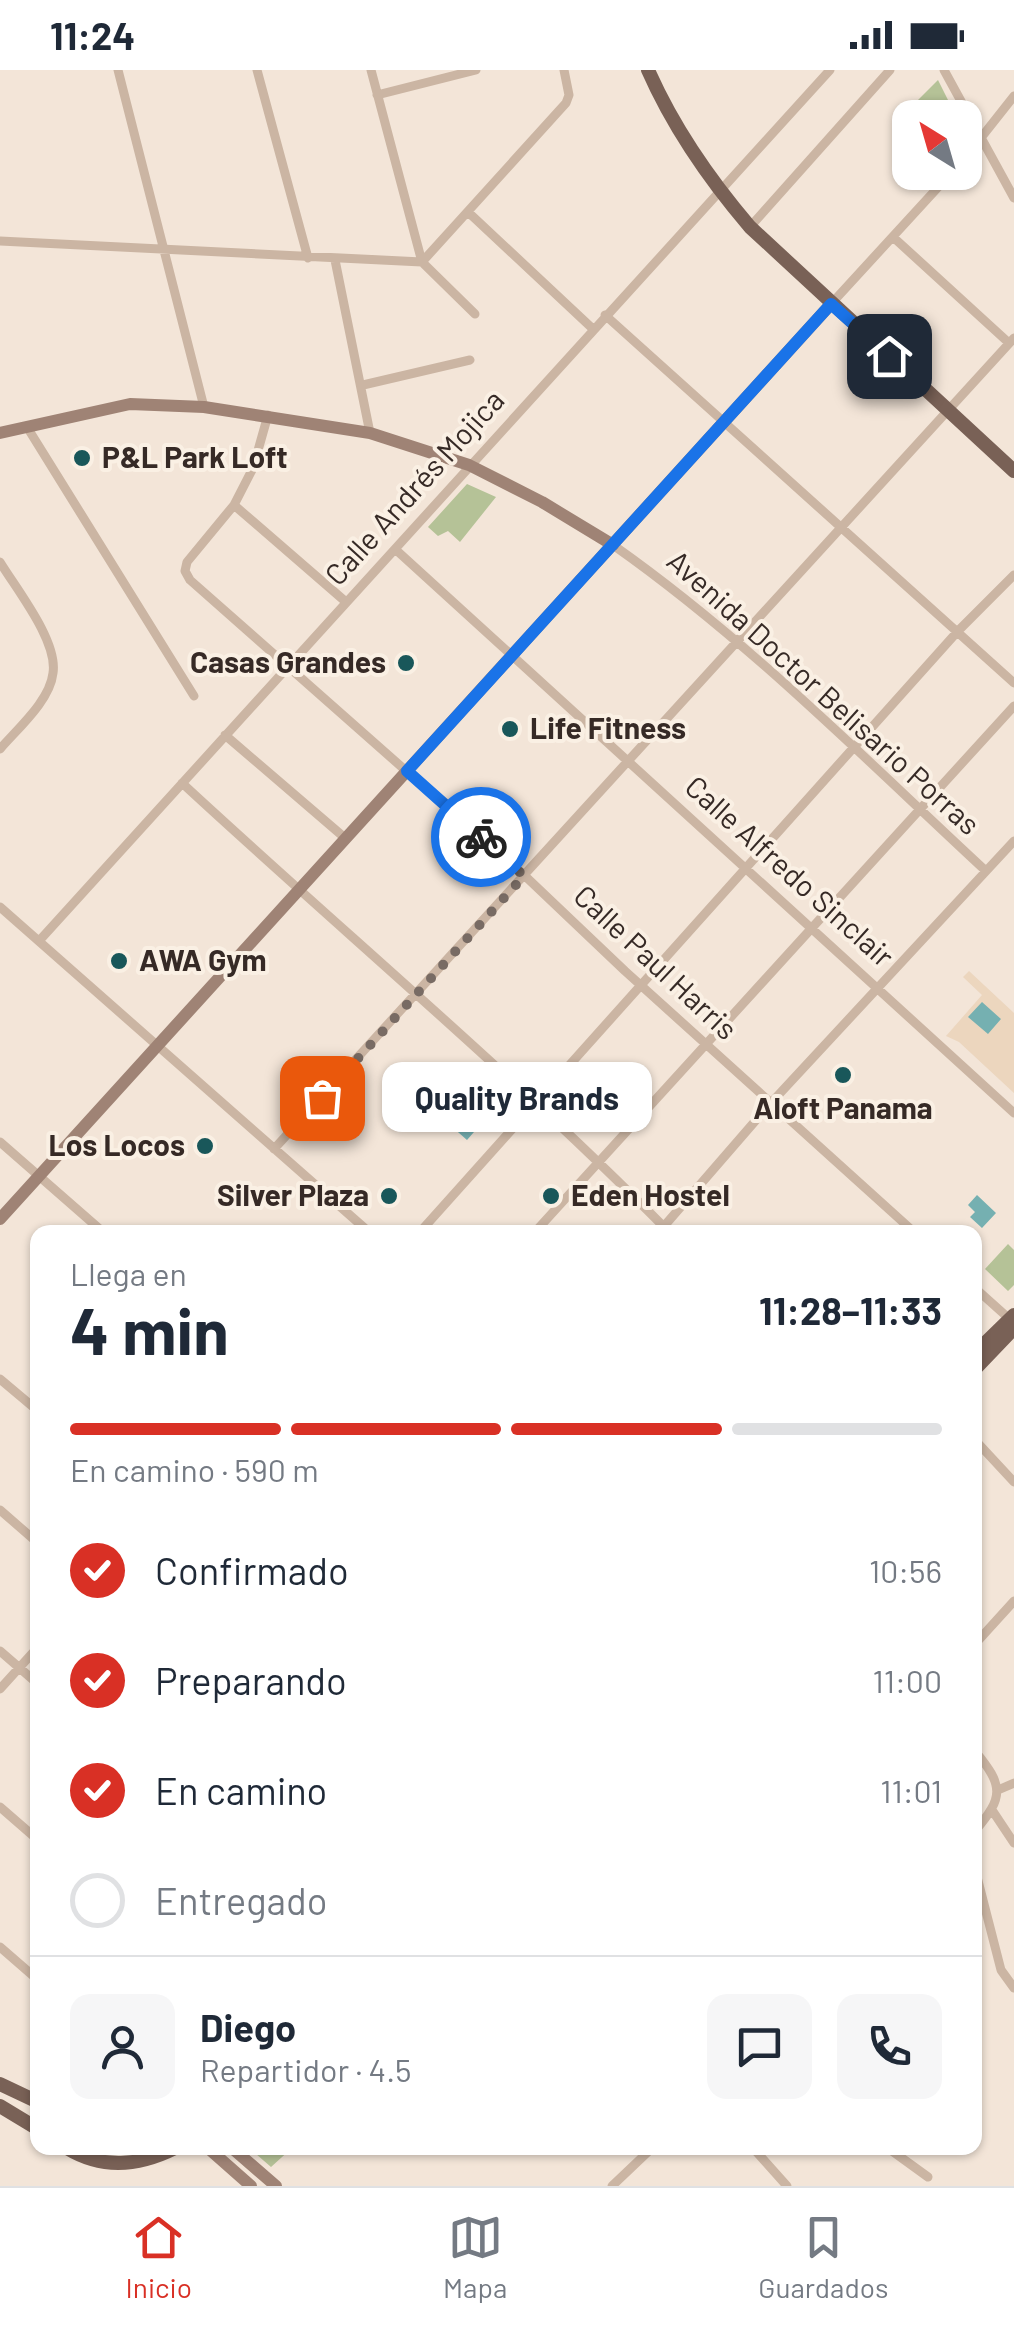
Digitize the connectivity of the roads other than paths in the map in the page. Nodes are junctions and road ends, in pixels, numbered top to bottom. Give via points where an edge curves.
1 (118, 70) edge
2 (257, 70) edge
3 (371, 70) edge
4 (476, 70) edge
5 (564, 70) edge
6 (648, 70) edge
7 (890, 70) edge
8 (944, 70) edge
9 (823, 73) edge
10 (378, 95) junction
11 (1014, 96) edge
12 (960, 100) edge
13 (982, 136) edge
14 (982, 142) edge
15 (718, 190) junction
16 (936, 190) edge
17 (1014, 198) edge
18 (468, 212) junction
19 (750, 227) junction
20 (894, 237) junction
21 (0, 241) edge
22 (164, 250) junction
23 (308, 258) junction
24 (335, 260) junction
25 (422, 262) junction
26 (831, 304) junction
27 (476, 314) dead end
28 (605, 316) junction
29 (593, 329) junction
30 (1012, 340) edge
31 (470, 360) dead end
32 (363, 385) junction
33 (204, 407) junction
34 (948, 410) junction
35 (268, 415) junction
36 (724, 423) junction
37 (27, 427) junction
38 (0, 433) edge
39 (370, 433) junction
40 (469, 465) junction
41 (1014, 470) edge
42 (234, 505) junction
43 (842, 528) junction
44 (613, 545) junction
45 (394, 548) junction
46 (0, 562) edge
47 (1014, 575) edge
48 (346, 602) junction
49 (958, 631) junction
50 (738, 642) junction
51 (512, 656) junction
52 (288, 666) junction
53 (1014, 683) edge
54 (194, 696) dead end
55 (1014, 706) edge
56 (226, 735) junction
57 (853, 748) junction
58 (0, 749) edge
59 (630, 762) junction
60 (407, 771) junction
61 (182, 783) junction
62 (920, 810) junction
63 (345, 838) junction
64 (1014, 841) edge
65 (748, 868) junction
66 (986, 872) junction
67 (524, 876) junction
68 (298, 890) junction
69 (0, 907) edge
70 (814, 928) junction
71 (39, 941) junction
72 (640, 986) junction
73 (880, 987) junction
74 (417, 993) junction
75 (707, 1044) junction
76 (157, 1046) junction
77 (534, 1102) junction
78 (770, 1104) junction
79 (1014, 1113) edge
80 (0, 1142) edge
81 (274, 1149) junction
82 (600, 1163) junction
83 (39, 1176) junction
84 (0, 1220) edge
85 (95, 1225) edge
86 (361, 1225) edge
87 (426, 1225) edge
88 (542, 1225) edge
89 (658, 1225) edge
90 (669, 1225) edge
91 (906, 1225) edge
92 (982, 1294) edge
93 (1013, 1321) edge
94 (982, 1347) edge
95 (982, 1359) edge
96 (0, 1379) edge
97 (30, 1404) edge
98 (982, 1448) edge
99 (1014, 1482) edge
100 (0, 1510) edge
101 (30, 1536) edge
102 (1014, 1601) edge
103 (982, 1636) edge
104 (0, 1651) edge
105 (30, 1655) edge
106 (19, 1668) junction
107 (30, 1677) edge
108 (0, 1689) edge
109 (982, 1760) edge
110 (1014, 1783) edge
111 (998, 1790) junction
112 (0, 1807) edge
113 (992, 1810) junction
114 (982, 1823) edge
115 (30, 1833) edge
116 (1014, 1843) edge
117 (982, 1896) edge
118 (0, 1947) edge
119 (30, 1973) edge
120 (1014, 1988) edge
121 (0, 2084) edge
122 (30, 2098) edge
123 (0, 2106) edge
124 (30, 2123) edge
125 (80, 2155) edge
126 (157, 2155) edge
127 (216, 2155) edge
128 (240, 2155) edge
129 (646, 2155) edge
130 (759, 2155) edge
131 (898, 2155) edge
132 (928, 2177) dead end
133 (619, 2184) edge
134 (251, 2186) edge
135 (276, 2186) edge
136 (787, 2186) edge

1 - 22 street
2 - 23 street
3 - 10 street
4 - 10 street
5 - 18 street via 566,103
6 - 15 main road
7 - 19 street
8 - 12 street
9 - 15 street, Calle Andrés Mojica
10 - 25 street
11 - 13 street
14 - 17 street
15 - 19 main road
15 - 28 street, Calle Andrés Mojica
16 - 20 street
18 - 25 street
18 - 29 street
19 - 26 main road
20 - 26 street
20 - 30 street
21 - 22 street
22 - 23 street
22 - 33 street
23 - 24 street
24 - 25 street
24 - 32 street
25 - 27 street
26 - 34 main road
26 - 36 main road
28 - 29 street, Calle Andrés Mojica
28 - 36 street
29 - 40 street, Calle Andrés Mojica
30 - 34 street
31 - 32 street
32 - 39 street
33 - 35 main road, Avenida Doctor Belisario Porras
33 - 37 main road, Avenida Doctor Belisario Porras via 130,404
34 - 41 main road
34 - 43 street
35 - 39 main road, Avenida Doctor Belisario Porras
35 - 42 street, Calle Paul Harris
36 - 43 street
36 - 44 main road
37 - 38 main road, Avenida Doctor Belisario Porras
37 - 54 street
39 - 40 main road, Avenida Doctor Belisario Porras
40 - 44 main road, Avenida Doctor Belisario Porras
40 - 45 street, Calle Andrés Mojica
42 - 48 street
42 - 52 street, Calle Paul Harris via 185,571
43 - 49 street
43 - 50 street
44 - 50 street, Avenida Doctor Belisario Porras
44 - 51 main road
45 - 48 street, Calle Andrés Mojica
45 - 51 street, Calle Alfredo Sinclair
46 - 58 street via 53,654 54,676
47 - 49 street
48 - 52 street, Calle Andrés Mojica
49 - 53 street
49 - 57 street
50 - 57 street, Avenida Doctor Belisario Porras
50 - 59 street
51 - 59 street, Calle Alfredo Sinclair
51 - 60 main road
52 - 56 street, Calle Andrés Mojica
52 - 60 street, Calle Paul Harris
55 - 62 street
56 - 61 street, Calle Andrés Mojica
56 - 63 street
57 - 62 street, Avenida Doctor Belisario Porras
57 - 65 street
59 - 65 street, Calle Alfredo Sinclair
59 - 67 street
60 - 63 main road
60 - 67 street, Calle Paul Harris
61 - 68 street
61 - 71 street, Calle Andrés Mojica
62 - 66 street, Avenida Doctor Belisario Porras
62 - 70 street
63 - 68 main road
64 - 66 street
65 - 70 street, Calle Alfredo Sinclair
65 - 72 street
66 - 73 street
67 - 72 street, Calle Paul Harris
67 - 74 street
68 - 74 street
68 - 76 main road
69 - 71 street
70 - 73 street, Calle Alfredo Sinclair
70 - 75 street
71 - 76 street
72 - 75 street, Calle Paul Harris
72 - 77 street
73 - 78 street
73 - 79 street, Calle Alfredo Sinclair
74 - 77 street
74 - 81 street
75 - 78 street, Calle Paul Harris
75 - 82 street
76 - 81 street
76 - 83 main road
77 - 82 street
77 - 87 street
78 - 90 street
78 - 91 street, Calle Paul Harris
80 - 83 street
81 - 86 street
82 - 88 street
82 - 89 street
83 - 84 main road
83 - 85 street
92 - 93 street
93 - 94 main road
93 - 95 main road
96 - 97 street
98 - 99 street
100 - 101 street
102 - 103 street
104 - 106 street
105 - 106 street
106 - 107 street
106 - 108 street
109 - 111 street
110 - 111 street
111 - 113 street
112 - 115 street
113 - 114 street
113 - 116 street
117 - 120 street via 1001,1970
118 - 119 street
121 - 122 main road
123 - 124 main road
125 - 126 main road via 134,2164
127 - 134 main road
128 - 135 main road
129 - 133 street
130 - 136 street
131 - 132 street

